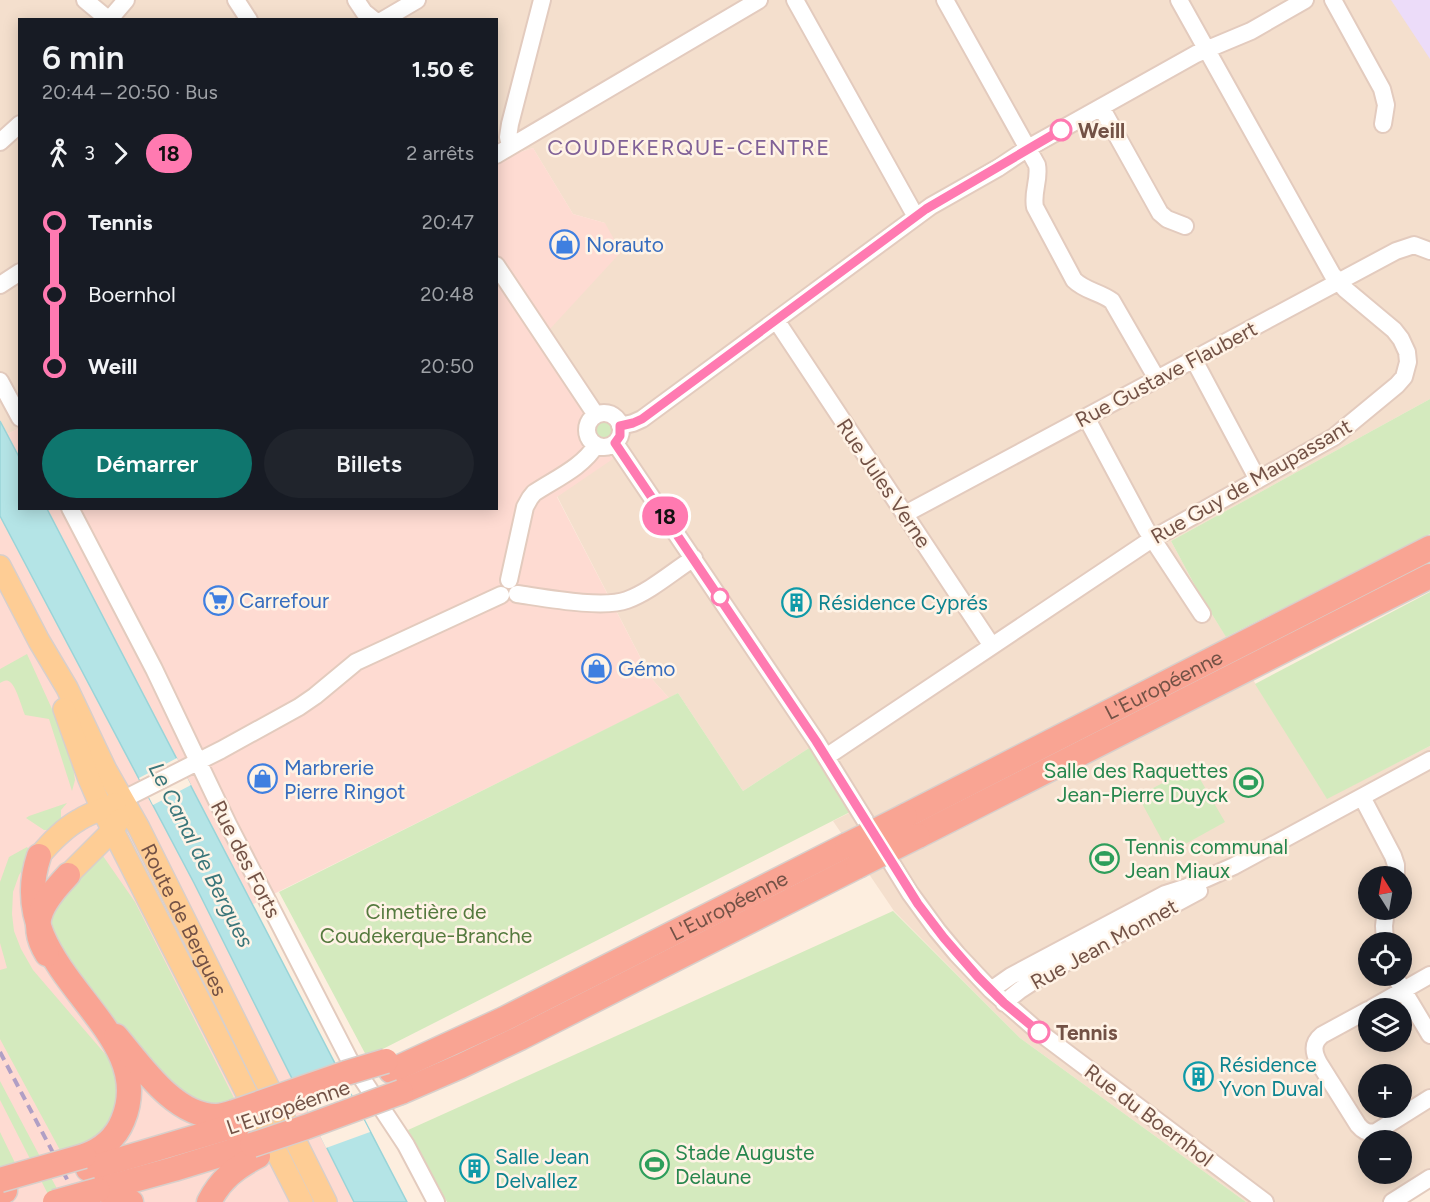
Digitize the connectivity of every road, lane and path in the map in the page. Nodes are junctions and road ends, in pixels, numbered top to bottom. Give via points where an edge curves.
1 (86, 0) edge
2 (126, 0) edge
3 (237, 0) edge
4 (356, 0) edge
5 (368, 0) edge
6 (417, 0) edge
7 (542, 0) edge
8 (759, 0) edge
9 (795, 0) edge
10 (945, 0) edge
11 (1179, 0) edge
12 (1305, 0) edge
13 (1333, 0) edge
14 (107, 18) edge
15 (111, 18) edge
16 (248, 18) edge
17 (373, 18) edge
18 (375, 18) edge
19 (386, 18) edge
20 (1209, 55) junction
21 (1103, 111) junction
22 (1383, 124) dead end
23 (18, 126) edge
24 (0, 142) edge
25 (503, 151) edge
26 (1030, 151) junction
27 (916, 216) junction
28 (1185, 226) dead end
29 (1430, 251) edge
30 (498, 268) edge
31 (18, 273) edge
32 (1338, 282) junction
33 (0, 285) edge
34 (498, 288) edge
35 (776, 320) junction
36 (556, 354) junction
37 (1194, 360) junction
38 (1157, 379) junction
39 (0, 381) edge
40 (18, 414) edge
41 (596, 415) junction
42 (1086, 417) junction
43 (620, 426) junction
44 (615, 443) junction
45 (596, 445) junction
46 (1258, 480) junction
47 (71, 510) edge
48 (905, 514) junction
49 (1152, 538) junction
50 (1430, 548) edge
51 (694, 558) junction
52 (0, 566) edge
53 (1430, 576) edge
54 (509, 590) junction
55 (1202, 614) dead end
56 (39, 641) junction
57 (992, 646) junction
58 (826, 758) junction
59 (1430, 760) edge
60 (192, 765) junction
61 (132, 795) junction
62 (1362, 797) junction
63 (102, 809) junction
64 (113, 830) junction
65 (853, 855) junction
66 (39, 856) joint
67 (1234, 866) junction
68 (1396, 866) edge
69 (68, 875) joint
70 (1430, 975) edge
71 (1400, 986) edge
72 (991, 990) junction
73 (1403, 991) junction
74 (1390, 998) edge
75 (1004, 1003) junction
76 (1358, 1016) edge
77 (1430, 1035) edge
78 (396, 1082) junction
79 (1430, 1098) edge
80 (246, 1134) junction
81 (1430, 1178) edge
82 (96, 1184) edge
83 (2, 1188) edge
84 (55, 1202) edge
85 (130, 1202) edge
86 (209, 1202) edge
87 (302, 1202) edge
88 (326, 1202) edge
89 (436, 1202) edge
90 (1265, 1202) edge
91 (1392, 1202) edge

1 - 14 street
2 - 15 street
3 - 16 street
4 - 17 street
5 - 18 street
6 - 19 street
7 - 25 street
8 - 25 street
9 - 27 street
10 - 26 street
11 - 20 street, Rue Guy de Maupassant
12 - 20 street
13 - 22 street via 1382,89 1386,105
20 - 21 street
20 - 32 street, Rue Guy de Maupassant
21 - 26 street via 1055,143
21 - 28 street via 1160,213
23 - 24 street
26 - 27 street
26 - 38 street via 1038,171 1035,207 1074,280 1112,301
27 - 35 street
29 - 32 street, Rue Gustave Flaubert via 1414,245 1402,248
30 - 36 street
31 - 33 street
32 - 37 street, Rue Gustave Flaubert
32 - 46 street, Rue Guy de Maupassant via 1398,334 1407,352 1406,372 1394,389 1334,437
34 - 36 street
35 - 43 street via 642,419
35 - 48 street, Rue Jules Verne
36 - 41 street
37 - 38 street, Rue Gustave Flaubert
37 - 46 street
38 - 42 street, Rue Gustave Flaubert
39 - 40 street
41 - 43 street via 612,416
41 - 45 street via 587,430
42 - 48 street, Rue Gustave Flaubert
42 - 49 street
43 - 44 street
44 - 45 street via 606,447
44 - 51 street, Rue du Boernhol
45 - 54 street via 584,460 530,498
46 - 49 street, Rue Guy de Maupassant
47 - 60 street, Rue des Forts via 154,669
48 - 57 street, Rue Jules Verne
49 - 55 street
49 - 57 street, Rue Guy de Maupassant
50 - 65 highway, L'Européenne, bridge via 904,816
51 - 54 street via 650,588 619,602 593,603
51 - 58 street, Rue du Boernhol
52 - 56 main road, Route de Bergues
53 - 65 highway, L'Européenne, bridge via 918,836
54 - 60 street via 356,662 299,707
56 - 61 main road, Route de Bergues via 67,688 106,770
56 - 63 main road, Route de Bergues
57 - 58 street, Rue Guy de Maupassant
58 - 72 street, Rue du Boernhol via 918,904
59 - 62 street, Rue Jean Monnet
60 - 61 street
60 - 89 street, Rue des Forts via 228,824 352,1065 410,1152
61 - 63 main road
61 - 64 main road
61 - 88 main road, Route de Bergues
62 - 67 street, Rue Jean Monnet
62 - 68 street
63 - 64 main road, Route de Bergues
63 - 66 main road via 70,825
64 - 69 main road
64 - 87 main road, Route de Bergues
65 - 78 highway, L'Européenne via 452,1044
65 - 78 highway, L'Européenne via 618,989 485,1055
66 - 82 highway via 21,892 21,922 27,943 42,969 117,1058 128,1087 126,1112 118,1131 99,1149
67 - 72 street, Rue Jean Monnet via 1164,894
67 - 75 street, Rue Jean Monnet via 1207,887 1043,975
69 - 80 highway via 41,910 38,931 49,958 166,1093 187,1108 216,1116
70 - 73 street
71 - 73 street
72 - 75 street, Rue du Boernhol
73 - 74 street
73 - 77 street
75 - 90 street, Rue du Boernhol
76 - 79 street via 1323,1035 1315,1043 1315,1054 1362,1130 1372,1133 1383,1129
78 - 80 highway, L'Européenne, bridge via 316,1123
78 - 80 highway, bridge via 346,1073
80 - 82 highway, L'Européenne
80 - 86 highway via 233,1170
81 - 91 street
82 - 83 highway, L'Européenne
82 - 84 highway, L'Européenne, bridge
82 - 85 highway

